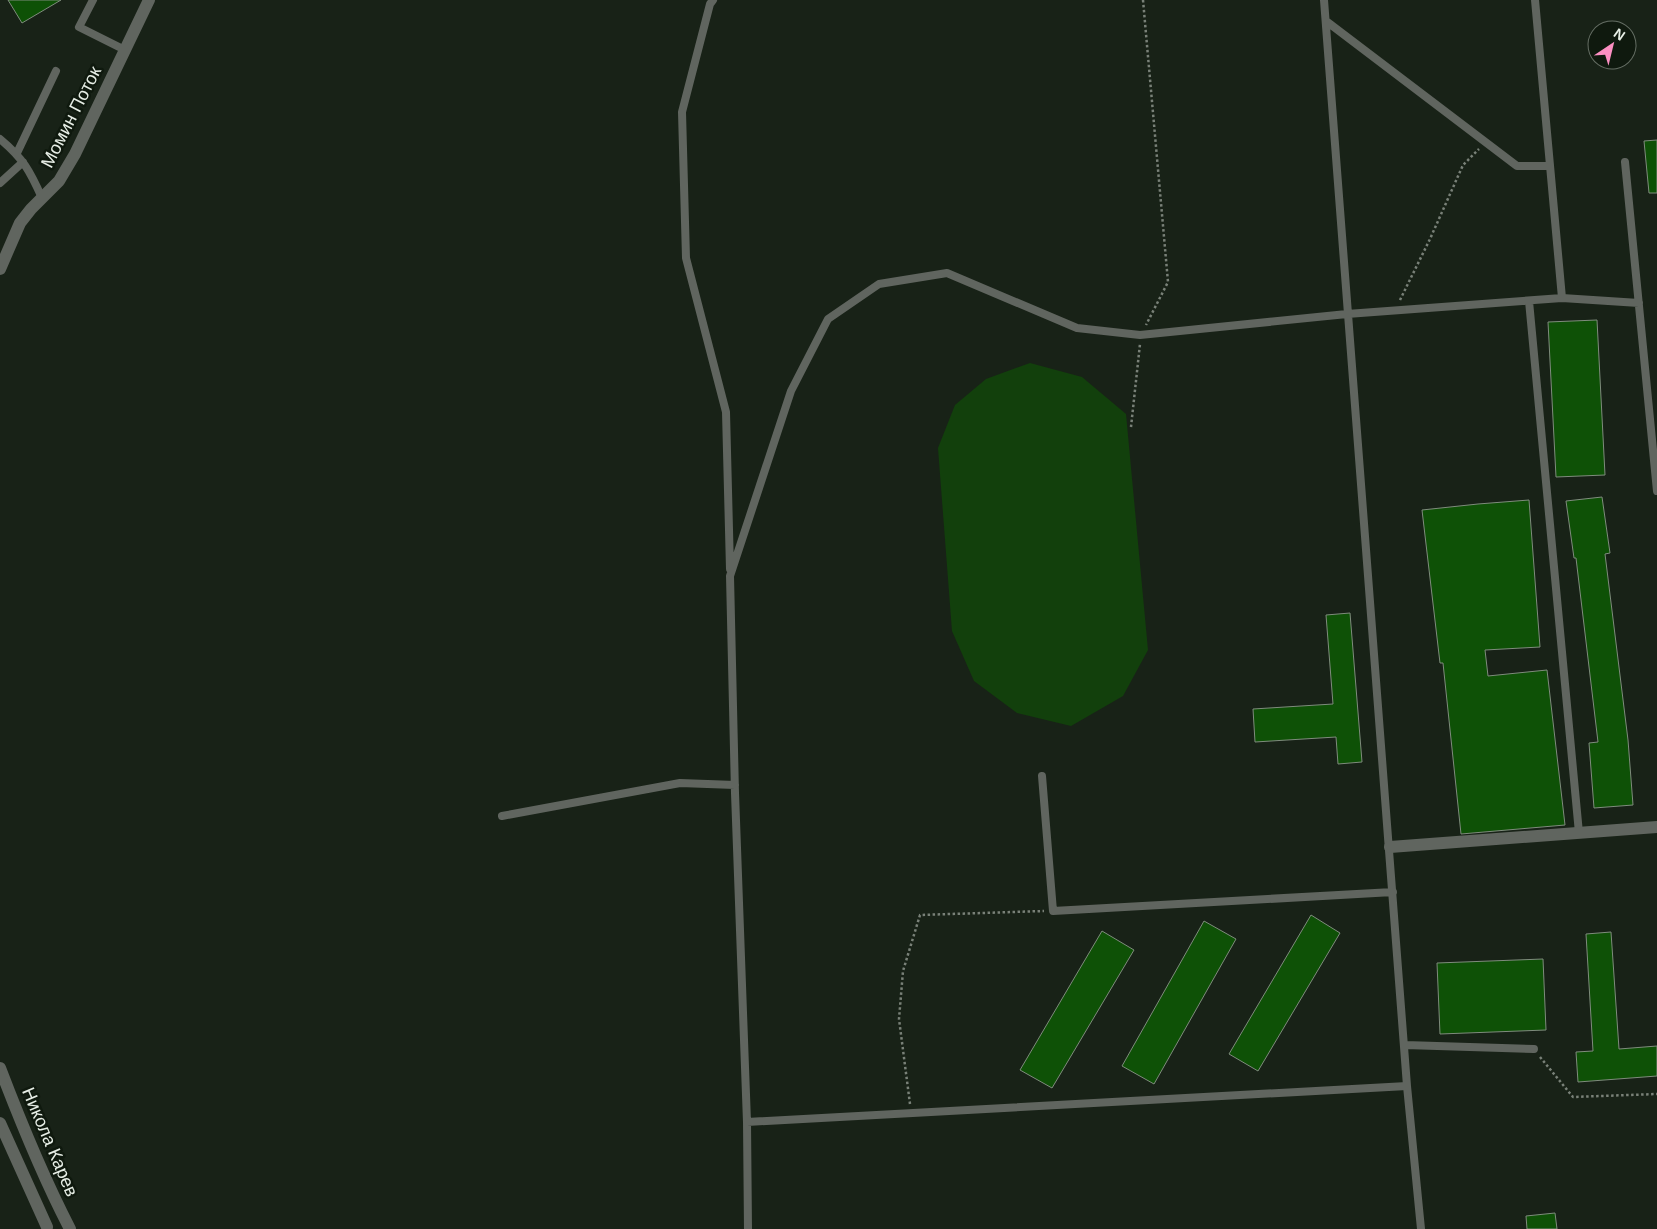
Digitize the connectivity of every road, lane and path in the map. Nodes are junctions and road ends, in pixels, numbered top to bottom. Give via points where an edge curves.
1 (93, 0) edge
2 (149, 0) edge
3 (713, 0) edge
4 (1143, 0) edge
5 (1324, 0) edge
6 (1535, 0) edge
7 (1326, 21) junction
8 (125, 50) junction
9 (56, 71) dead end
10 (0, 139) edge
11 (1485, 143) junction
12 (16, 153) junction
13 (23, 162) junction
14 (1625, 162) dead end
15 (1549, 166) junction
16 (0, 183) edge
17 (42, 198) junction
18 (0, 269) edge
19 (1562, 298) junction
20 (1529, 300) junction
21 (1638, 303) junction
22 (1395, 310) junction
23 (1347, 314) junction
24 (1140, 336) junction
25 (1131, 427) dead end
26 (1657, 491) edge
27 (730, 576) junction
28 (1042, 776) dead end
29 (735, 785) junction
30 (502, 816) dead end
31 (1657, 827) edge
32 (1579, 833) junction
33 (1390, 847) junction
34 (1393, 892) junction
35 (1053, 911) junction
36 (1405, 1044) junction
37 (1534, 1049) joint
38 (0, 1068) edge
39 (1407, 1086) junction
40 (1657, 1094) edge
41 (912, 1113) junction
42 (747, 1122) junction
43 (0, 1123) edge
44 (47, 1227) dead end
45 (70, 1229) edge
46 (748, 1229) edge
47 (1421, 1229) edge

1 - 8 lane via 79,27
2 - 8 street, Момин Поток
3 - 27 lane via 682,112 686,258 726,412
4 - 24 path via 1168,282
5 - 7 lane
6 - 15 lane
7 - 11 lane
7 - 23 lane
8 - 17 street, Момин Поток via 75,154 59,181
9 - 12 lane
10 - 12 lane
11 - 15 lane via 1517,166
11 - 22 path via 1463,165
12 - 13 lane
13 - 16 lane
13 - 17 lane
14 - 21 lane
15 - 19 lane
17 - 18 street, Момин Поток via 20,223
19 - 20 lane
19 - 21 lane
20 - 22 lane
20 - 32 lane
21 - 26 lane
22 - 23 lane
23 - 24 lane
23 - 33 lane
24 - 25 path
24 - 27 lane via 1077,328 947,273 879,284 828,319 811,351 791,391
27 - 29 lane
28 - 35 lane
29 - 30 lane via 680,783
29 - 42 lane
31 - 32 street
32 - 33 street
33 - 34 lane
34 - 35 lane
34 - 36 lane
35 - 41 path via 920,915 903,972 899,1019
36 - 37 lane
36 - 39 lane
37 - 40 path via 1573,1097
38 - 45 street, Никола Карев via 34,1154
39 - 41 lane
39 - 47 lane
41 - 42 lane
42 - 46 lane
43 - 44 street

